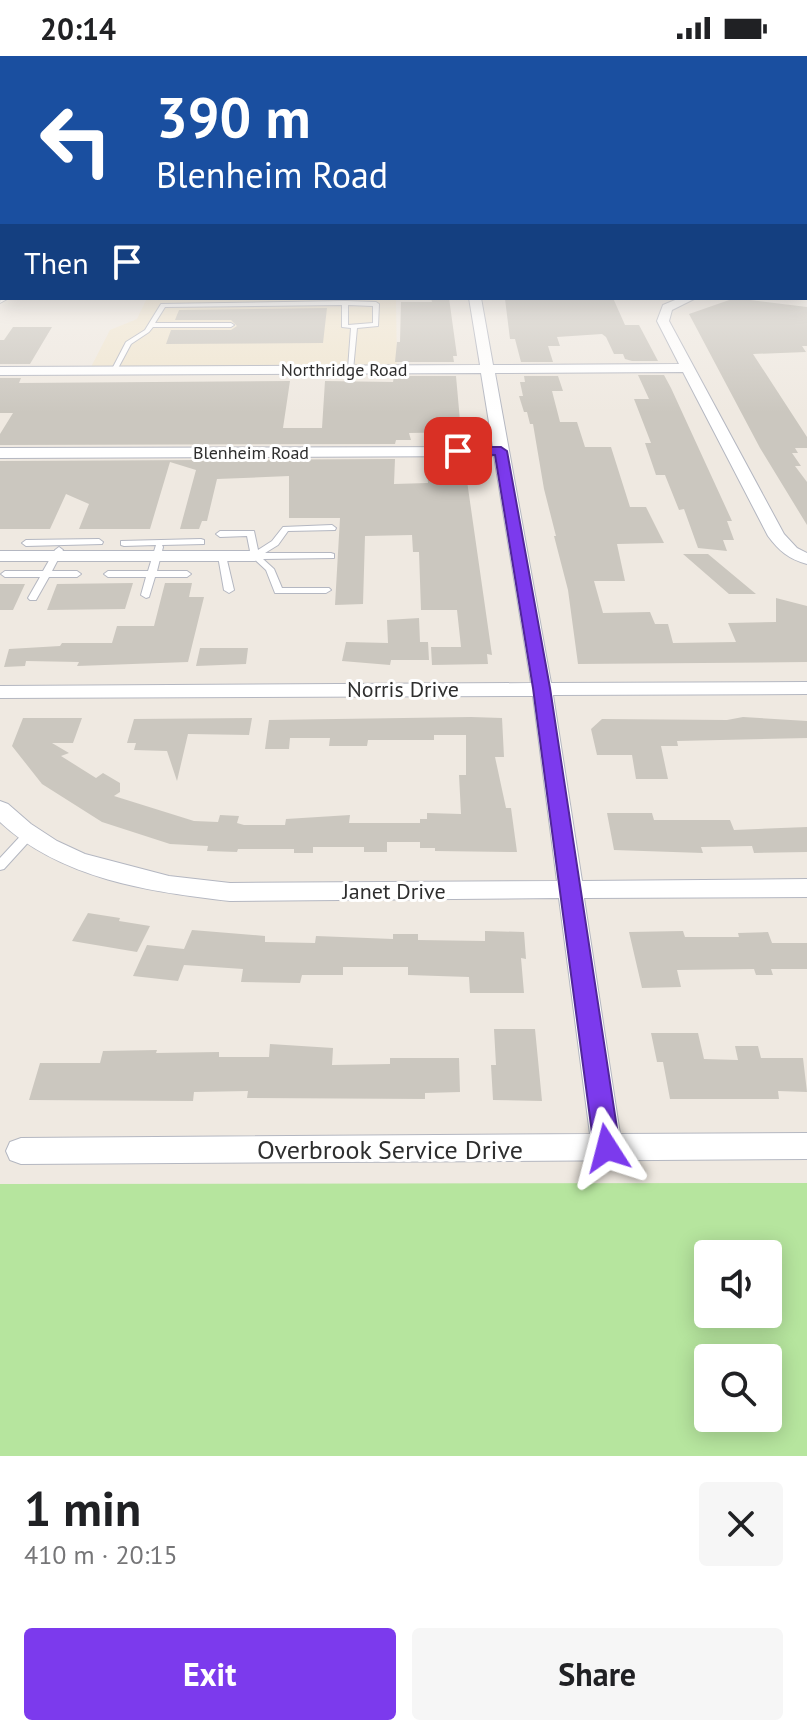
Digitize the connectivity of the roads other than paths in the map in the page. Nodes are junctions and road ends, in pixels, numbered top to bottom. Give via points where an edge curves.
1 (475, 300) edge
2 (685, 300) edge
3 (345, 303) junction
4 (152, 325) junction
5 (231, 325) dead end
6 (354, 327) junction
7 (689, 368) junction
8 (351, 369) junction
9 (488, 369) junction
10 (0, 371) edge
11 (114, 371) junction
12 (501, 451) junction
13 (0, 453) edge
14 (332, 528) dead end
15 (220, 534) dead end
16 (99, 542) dead end
17 (201, 542) dead end
18 (26, 543) dead end
19 (124, 543) dead end
20 (222, 556) junction
21 (255, 556) junction
22 (331, 556) dead end
23 (55, 558) junction
24 (156, 558) junction
25 (806, 558) edge
26 (2, 565) edge
27 (77, 574) dead end
28 (108, 574) dead end
29 (187, 574) dead end
30 (229, 590) dead end
31 (326, 590) dead end
32 (146, 595) dead end
33 (33, 598) dead end
34 (542, 688) junction
35 (807, 688) edge
36 (0, 692) edge
37 (0, 809) edge
38 (30, 833) junction
39 (0, 866) edge
40 (807, 888) edge
41 (569, 890) junction
42 (807, 1146) edge
43 (607, 1148) junction
44 (21, 1151) dead end

1 - 9 street
2 - 7 street via 667,308 663,321
3 - 4 lane via 163,305
3 - 6 lane via 343,325
3 - 6 lane via 376,304 376,325
4 - 5 lane
4 - 11 lane via 128,343
6 - 8 lane
7 - 9 street, Northridge Road
7 - 25 street via 777,536 791,552
8 - 9 street, Northridge Road
8 - 11 street, Northridge Road
9 - 12 street
10 - 11 street, Northridge Road
12 - 13 street, Blenheim Road
12 - 34 street
14 - 21 lane via 286,529
15 - 21 lane via 251,533
16 - 23 lane
17 - 24 lane
18 - 23 lane
19 - 24 lane
20 - 21 street
20 - 24 street
20 - 30 lane
21 - 22 lane
21 - 31 lane via 270,569 278,591
23 - 24 street
23 - 26 street
23 - 27 lane
23 - 33 lane
24 - 28 lane
24 - 29 lane
24 - 32 lane
34 - 35 street, Norris Drive
34 - 36 street, Norris Drive
34 - 41 street
37 - 38 street, Janet Drive
38 - 39 lane
38 - 41 street, Janet Drive via 104,870 230,892
40 - 41 street, Janet Drive
41 - 43 street
42 - 43 street, Overbrook Service Drive
43 - 44 street, Overbrook Service Drive

